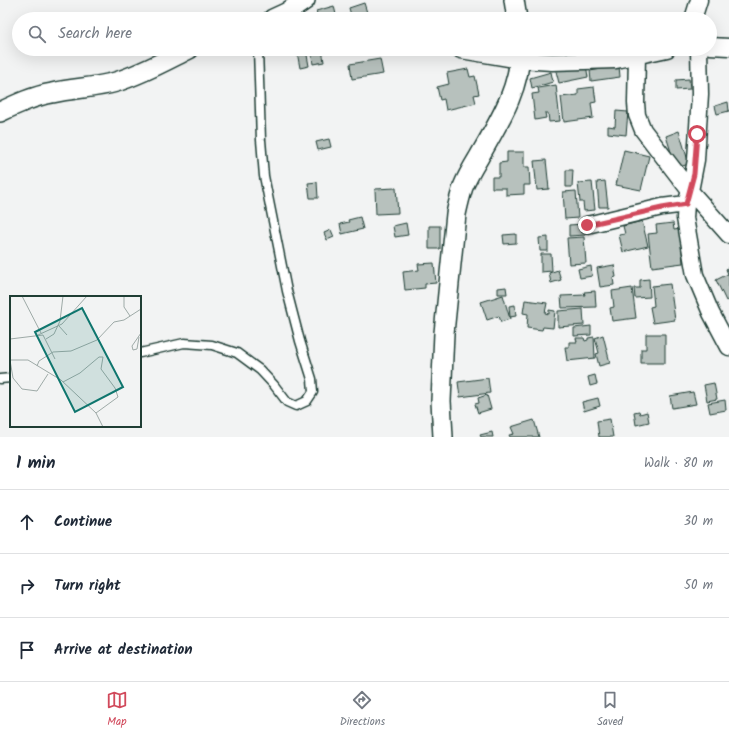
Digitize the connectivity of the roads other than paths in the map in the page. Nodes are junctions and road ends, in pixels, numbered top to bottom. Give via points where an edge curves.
1 (305, 0) edge
2 (514, 0) edge
3 (287, 12) edge
4 (516, 12) edge
5 (717, 46) edge
6 (729, 47) edge
7 (176, 56) edge
8 (258, 56) edge
9 (520, 56) edge
10 (528, 56) edge
11 (636, 56) joint
12 (699, 56) edge
13 (0, 112) edge
14 (688, 198) junction
15 (587, 225) dead end
16 (729, 235) edge
17 (729, 347) edge
18 (141, 352) edge
19 (10, 378) edge
20 (0, 379) edge
21 (443, 437) edge

1 - 3 street
2 - 4 street
5 - 6 street
7 - 13 street via 115,82 45,94
8 - 18 lane via 264,176 287,291 312,379 313,392 307,401 296,406 287,402 274,385 237,353 212,345 184,343
9 - 21 street via 516,79 507,105 463,186 459,199 444,333 441,401
10 - 11 street via 552,62 616,60
11 - 14 street via 636,103 640,124
12 - 14 street via 700,94 694,174
14 - 15 street via 662,208
14 - 16 street
14 - 17 street via 686,225 695,275 708,308
19 - 20 lane

